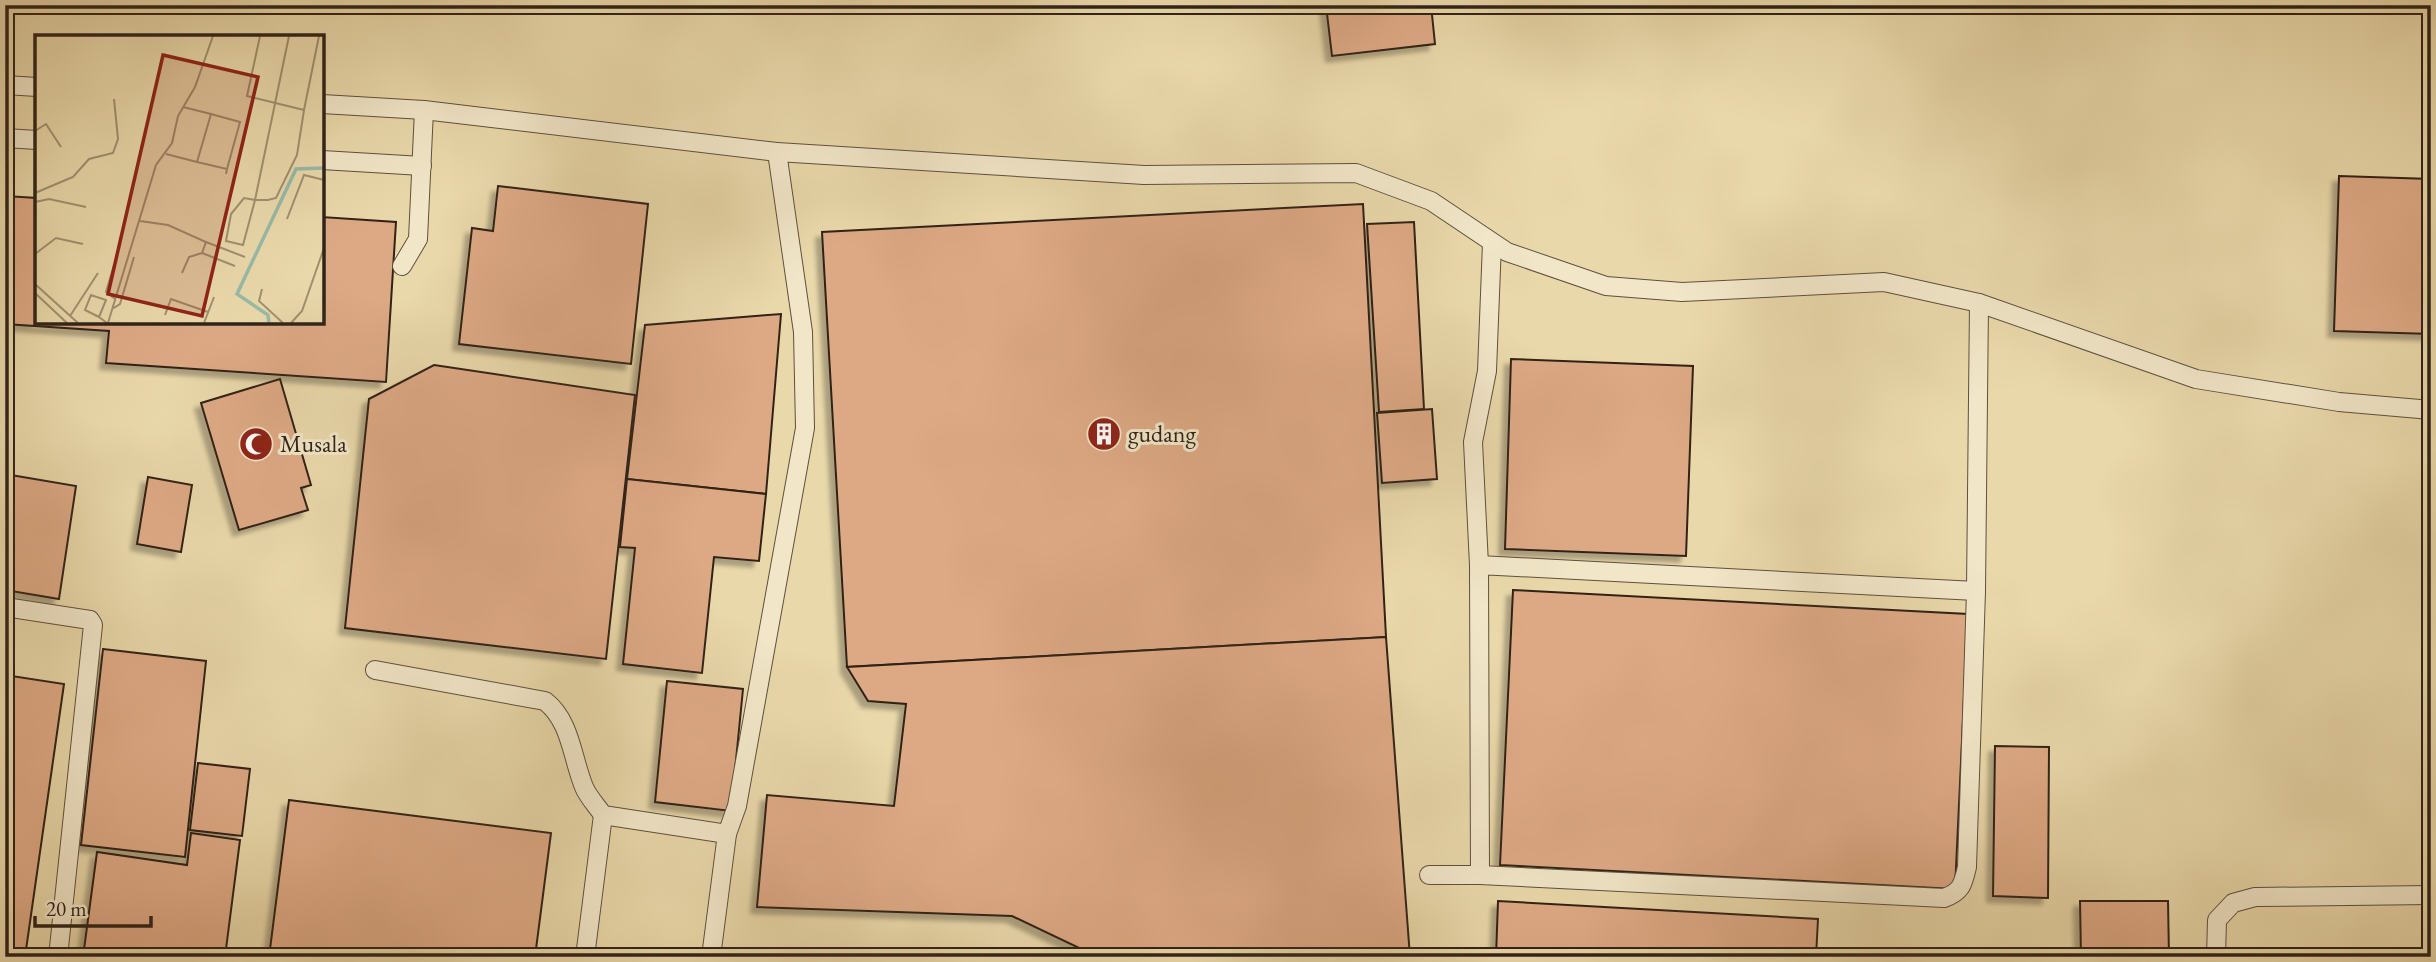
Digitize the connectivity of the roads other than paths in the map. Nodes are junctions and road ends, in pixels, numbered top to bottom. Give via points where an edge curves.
1 (5, 85) edge
2 (35, 87) edge
3 (324, 104) edge
4 (424, 110) junction
5 (5, 138) edge
6 (35, 141) edge
7 (777, 152) junction
8 (324, 160) edge
9 (422, 166) junction
10 (1492, 243) junction
11 (402, 266) dead end
12 (1979, 303) junction
13 (2431, 410) edge
14 (1479, 565) junction
15 (1976, 591) junction
16 (5, 607) edge
17 (375, 670) dead end
18 (603, 815) junction
19 (727, 834) junction
20 (1429, 875) dead end
21 (1480, 875) junction
22 (2431, 895) edge
23 (58, 957) edge
24 (585, 957) edge
25 (711, 957) edge
26 (2216, 957) edge

1 - 2 lane
3 - 4 lane
4 - 7 lane
4 - 9 lane
5 - 6 lane
7 - 10 lane via 1144,175 1356,173 1431,201
7 - 19 lane via 803,332 805,428 737,806
8 - 9 lane
9 - 11 lane via 418,239
10 - 12 lane via 1606,286 1682,292 1884,282
10 - 14 lane via 1487,370 1473,442
12 - 13 lane via 2196,379 2339,402
12 - 15 lane
14 - 15 lane
14 - 21 lane
15 - 21 lane via 1967,867 1957,893 1944,898
16 - 23 lane via 90,620 93,625
17 - 18 lane via 545,701 560,718 584,790
18 - 19 lane
18 - 24 lane
19 - 25 lane
20 - 21 lane
22 - 26 lane via 2255,897 2233,903 2217,920

